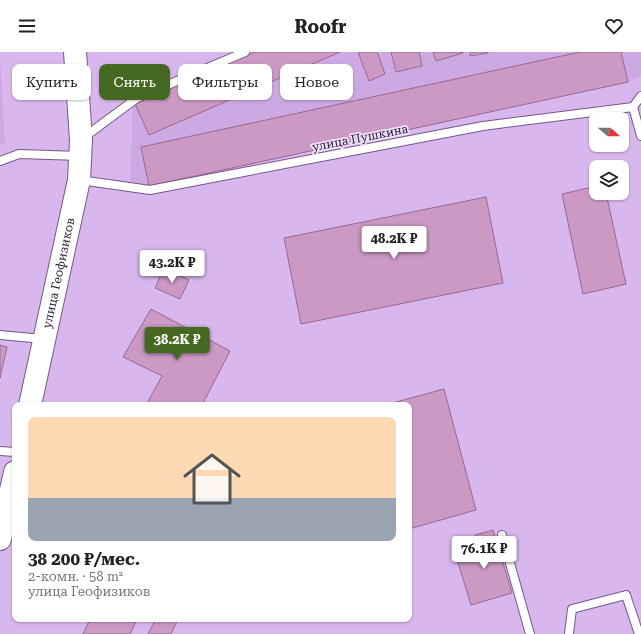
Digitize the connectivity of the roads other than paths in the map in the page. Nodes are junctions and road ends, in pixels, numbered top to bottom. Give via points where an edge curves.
1 (75, 52) edge
2 (88, 52) edge
3 (245, 52) edge
4 (641, 96) edge
5 (633, 106) junction
6 (641, 136) edge
7 (80, 148) junction
8 (0, 161) edge
9 (79, 180) junction
10 (0, 335) edge
11 (45, 339) junction
12 (31, 402) edge
13 (0, 451) edge
14 (12, 452) edge
15 (12, 486) edge
16 (502, 535) dead end
17 (0, 540) edge
18 (530, 634) edge
19 (569, 634) edge
20 (639, 634) edge

1 - 7 main road, улица Геофизиков
2 - 7 main road, улица Геофизиков via 89,102
3 - 7 lane via 137,98
4 - 5 lane
5 - 6 lane
5 - 9 lane, улица Пушкина via 483,126 150,190
7 - 8 lane via 19,154
7 - 9 main road, улица Геофизиков
9 - 11 main road, улица Геофизиков
10 - 11 lane
11 - 12 main road, улица Геофизиков
13 - 14 lane
15 - 17 main road
16 - 18 lane
19 - 20 lane via 572,609 626,595

